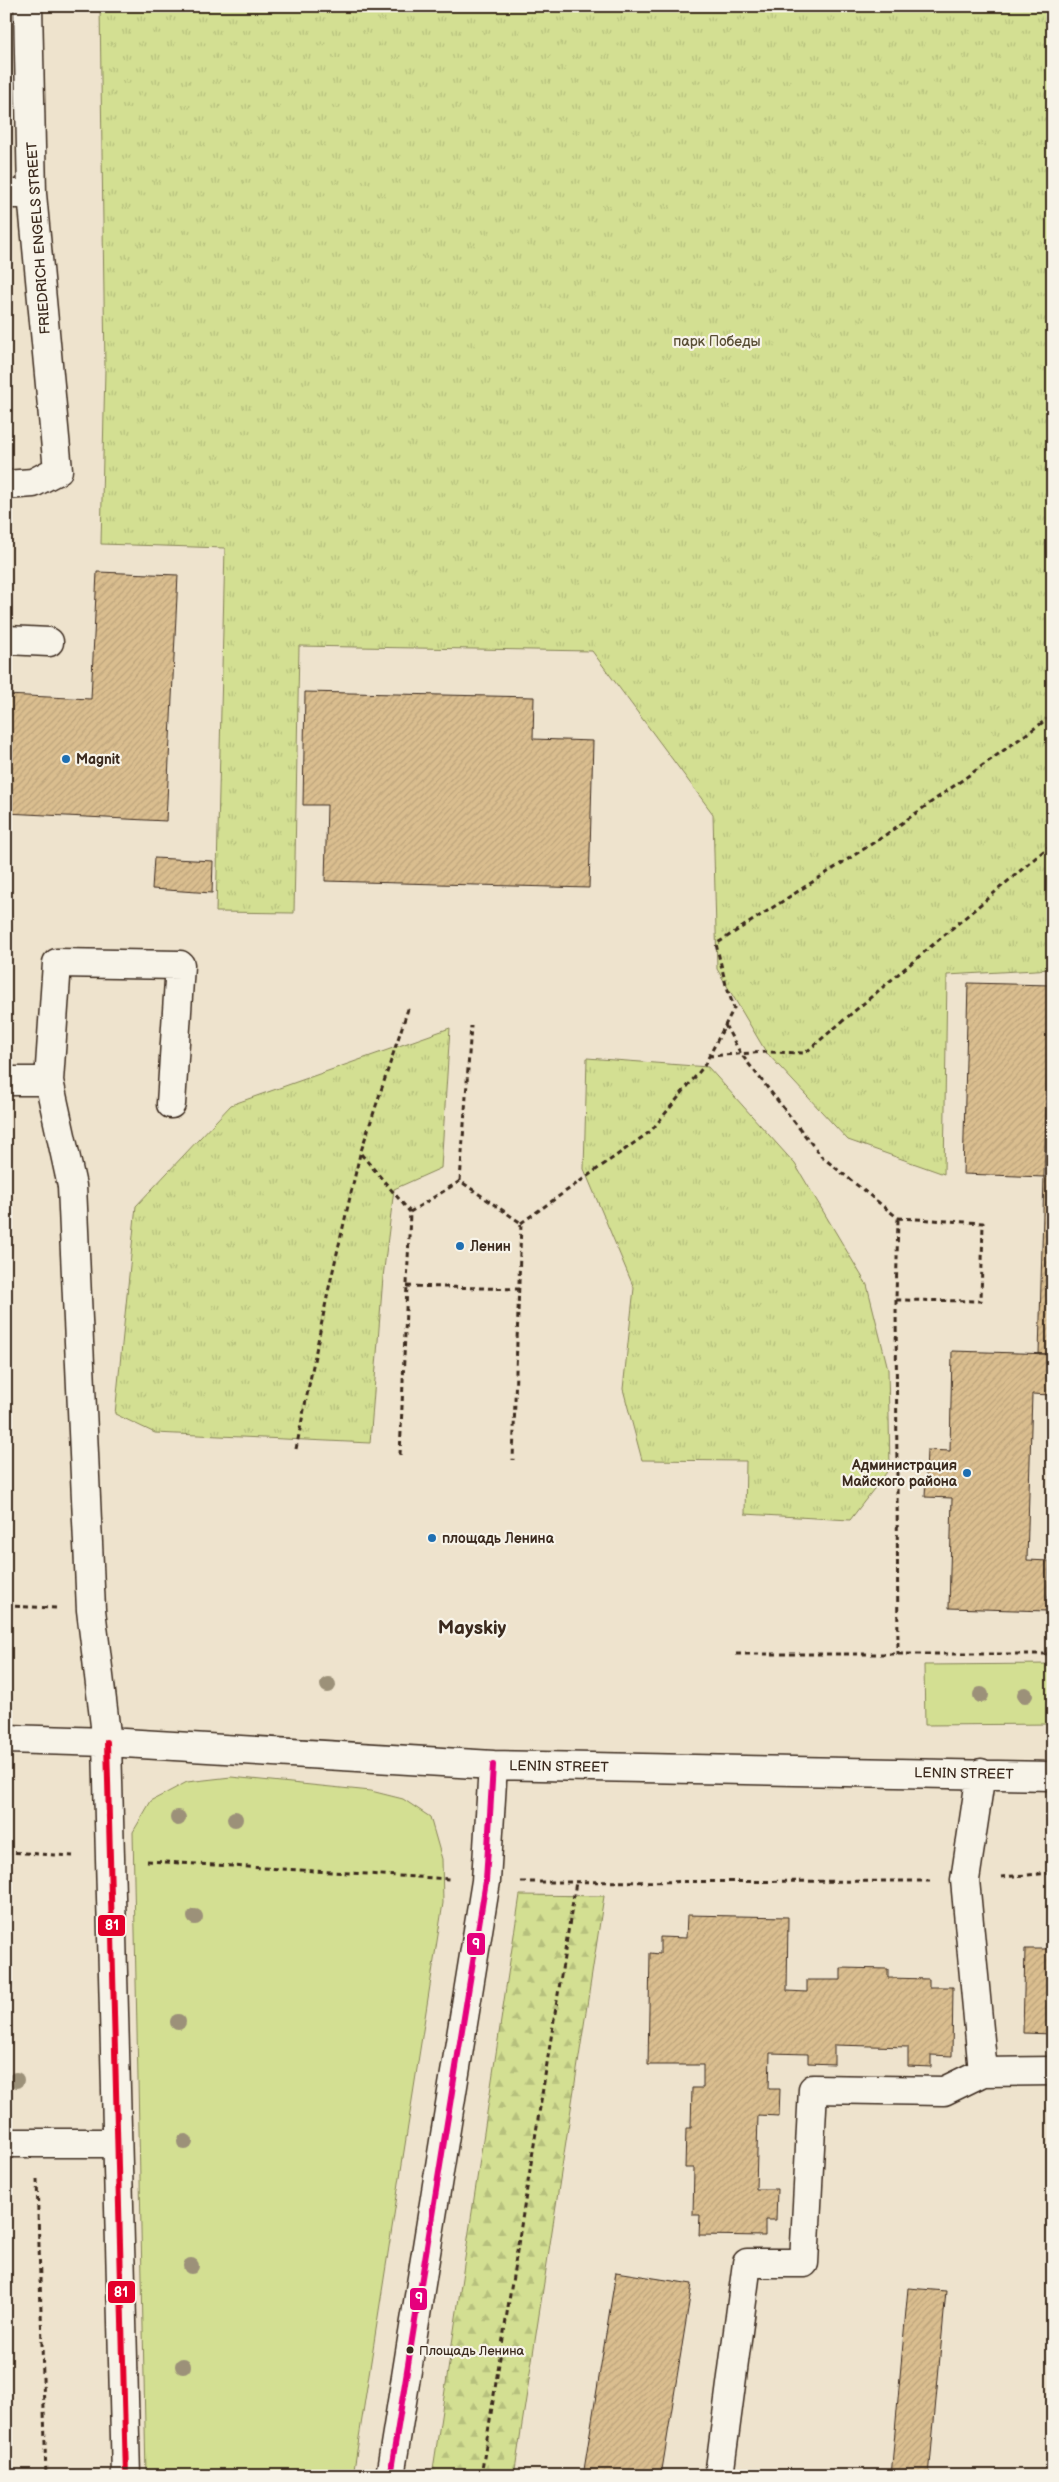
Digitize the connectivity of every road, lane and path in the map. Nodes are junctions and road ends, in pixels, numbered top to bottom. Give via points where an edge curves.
1 (28, 6) edge
2 (19, 194) edge
3 (6, 486) edge
4 (6, 640) edge
5 (49, 642) dead end
6 (1053, 715) edge
7 (1053, 842) edge
8 (409, 1006) dead end
9 (725, 1024) junction
10 (471, 1026) dead end
11 (741, 1054) junction
12 (708, 1056) junction
13 (6, 1081) edge
14 (49, 1081) junction
15 (171, 1104) dead end
16 (360, 1154) junction
17 (460, 1181) junction
18 (410, 1212) junction
19 (898, 1218) junction
20 (521, 1223) junction
21 (407, 1286) junction
22 (519, 1289) junction
23 (896, 1300) junction
24 (296, 1449) dead end
25 (400, 1455) dead end
26 (513, 1460) dead end
27 (736, 1654) dead end
28 (1053, 1654) edge
29 (898, 1656) junction
30 (6, 1739) edge
31 (107, 1742) junction
32 (493, 1764) junction
33 (982, 1773) junction
34 (1053, 1776) edge
35 (6, 1852) edge
36 (108, 1858) junction
37 (1053, 1873) edge
38 (965, 1880) junction
39 (486, 1881) junction
40 (576, 1882) junction
41 (1053, 2071) edge
42 (983, 2072) junction
43 (11, 2143) edge
44 (117, 2143) junction
45 (46, 2476) edge
46 (126, 2476) edge
47 (390, 2476) edge
48 (482, 2476) edge
49 (719, 2476) edge

1 - 2 street, FRIEDRICH ENGELS STREET
2 - 3 street, FRIEDRICH ENGELS STREET via 58,470 33,483
4 - 5 street
6 - 9 path via 884,836 716,944 734,1008
7 - 11 path via 805,1053
8 - 16 path
9 - 11 path
9 - 12 path
10 - 17 path
11 - 12 path
11 - 19 path via 822,1157
12 - 20 path via 704,1066 651,1131
13 - 14 street
14 - 15 street via 57,963 180,965
14 - 31 street via 72,1186 91,1610
16 - 18 path
16 - 24 path
17 - 18 path
17 - 20 path
18 - 21 path
19 - 23 path
19 - 23 path via 983,1223 981,1301
20 - 22 path
21 - 22 path
21 - 25 path
22 - 26 path
23 - 29 path
27 - 29 path
28 - 29 path
30 - 31 street, LENIN STREET
31 - 32 street, LENIN STREET
31 - 36 street
32 - 33 street, LENIN STREET
32 - 39 street
33 - 34 street, LENIN STREET
33 - 38 street
35 - 36 path
36 - 39 path
36 - 44 street
37 - 38 path
38 - 40 path
38 - 42 street
39 - 40 path
39 - 47 street
40 - 48 path
41 - 42 street
42 - 49 street via 944,2091 813,2089 804,2263 747,2263
43 - 44 street
43 - 45 path via 37,2170
44 - 46 street

